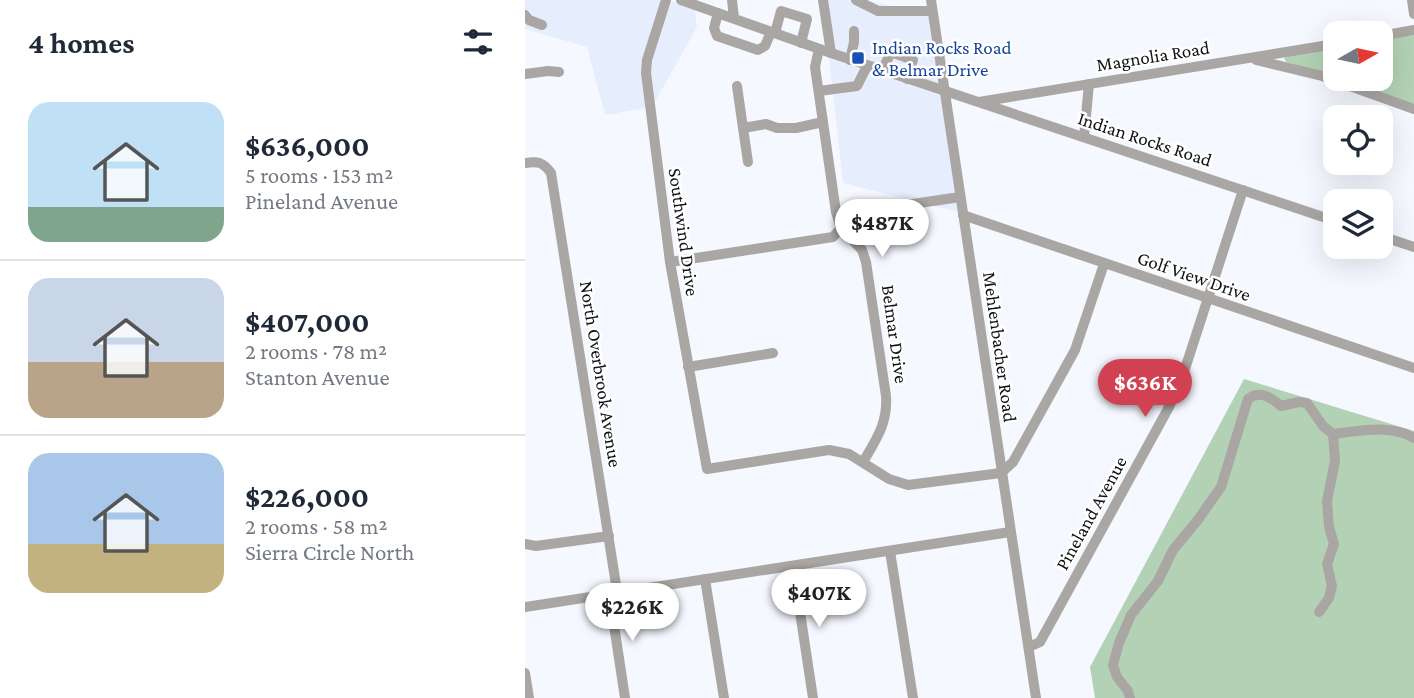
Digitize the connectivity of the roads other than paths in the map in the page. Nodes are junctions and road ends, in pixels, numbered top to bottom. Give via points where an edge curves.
1 (666, 0) edge
2 (681, 0) edge
3 (731, 0) edge
4 (823, 0) edge
5 (856, 0) edge
6 (1412, 0) edge
7 (931, 6) edge
8 (717, 13) junction
9 (1414, 14) edge
10 (525, 15) edge
11 (734, 18) junction
12 (542, 24) dead end
13 (1414, 30) edge
14 (853, 31) dead end
15 (773, 32) junction
16 (1393, 34) edge
17 (801, 43) junction
18 (1323, 46) edge
19 (819, 49) junction
20 (831, 54) junction
21 (1250, 58) junction
22 (850, 60) junction
23 (867, 66) junction
24 (882, 71) junction
25 (559, 72) dead end
26 (525, 74) edge
27 (907, 79) junction
28 (1089, 84) junction
29 (737, 86) dead end
30 (819, 91) junction
31 (944, 92) junction
32 (977, 102) junction
33 (1414, 109) edge
34 (823, 122) junction
35 (743, 128) junction
36 (1084, 137) junction
37 (525, 163) edge
38 (748, 163) dead end
39 (1244, 190) junction
40 (960, 198) junction
41 (906, 205) dead end
42 (963, 215) junction
43 (1323, 217) edge
44 (841, 229) junction
45 (1393, 240) edge
46 (1414, 247) edge
47 (670, 262) junction
48 (1104, 264) junction
49 (1208, 299) junction
50 (773, 353) dead end
51 (1413, 366) edge
52 (688, 367) junction
53 (1333, 434) junction
54 (1414, 438) edge
55 (863, 462) junction
56 (1001, 473) junction
57 (1010, 532) junction
58 (609, 536) junction
59 (525, 544) edge
60 (890, 551) junction
61 (793, 566) junction
62 (705, 579) junction
63 (613, 592) junction
64 (525, 607) edge
65 (1319, 612) dead end
66 (1029, 647) junction
67 (525, 673) edge
68 (529, 698) edge
69 (625, 698) edge
70 (724, 698) edge
71 (813, 698) edge
72 (913, 698) edge
73 (1036, 698) edge
74 (1131, 698) edge

1 - 47 street, Southwind Drive via 646,74
2 - 8 street, Indian Rocks Road
3 - 11 street
4 - 20 street
5 - 7 street via 878,11
6 - 9 street
7 - 31 street, Mehlenbacher Road
8 - 11 street, Indian Rocks Road
8 - 15 street via 717,36 758,50
10 - 12 street
11 - 15 street, Indian Rocks Road
13 - 16 street
14 - 22 street
15 - 17 street, Indian Rocks Road
15 - 17 street via 781,11 807,19
17 - 19 street, Indian Rocks Road
18 - 21 street, Magnolia Road
19 - 20 street, Indian Rocks Road
19 - 30 street, Belmar Drive via 815,67
20 - 22 street, Indian Rocks Road
21 - 28 street, Magnolia Road
21 - 33 street via 1322,76
22 - 23 street, Indian Rocks Road
23 - 24 street, Indian Rocks Road
23 - 30 street via 857,86
24 - 27 street, Indian Rocks Road
24 - 27 street via 891,52 913,60
25 - 26 street
27 - 31 street, Indian Rocks Road
28 - 32 street, Magnolia Road
28 - 36 street
29 - 35 street
30 - 34 street, Belmar Drive
31 - 32 street, Indian Rocks Road
31 - 40 street, Mehlenbacher Road
32 - 36 street, Indian Rocks Road
34 - 35 street via 796,128 766,124
34 - 44 street, Belmar Drive
35 - 38 street
36 - 39 street, Indian Rocks Road
37 - 58 street, North Overbrook Avenue via 545,164 551,173
39 - 43 street, Indian Rocks Road
39 - 49 street, Pineland Avenue
40 - 41 street
40 - 42 street, Mehlenbacher Road
42 - 48 street, Golf View Drive
42 - 56 street, Mehlenbacher Road
44 - 47 street via 833,237
44 - 55 street, Belmar Drive via 862,250 866,262 886,396 883,427
45 - 46 street
47 - 52 street, Southwind Drive
48 - 49 street, Golf View Drive
48 - 56 street via 1075,349 1013,462
49 - 51 street, Golf View Drive
49 - 66 street, Pineland Avenue via 1169,407 1040,642
50 - 52 street
52 - 55 street, Southwind Drive via 707,469 829,450
53 - 54 street via 1376,430
53 - 65 street via 1335,461 1328,501 1334,544 1328,564 1332,586
53 - 74 street via 1307,403 1281,406 1259,394 1248,399 1221,487 1173,550 1158,581 1131,615 1119,643 1113,665
55 - 56 street via 908,485
56 - 57 street, Mehlenbacher Road
57 - 60 street
57 - 66 street, Mehlenbacher Road
58 - 59 street
58 - 63 street, North Overbrook Avenue
60 - 61 street
60 - 72 street
61 - 62 street
61 - 71 street
62 - 63 street
62 - 70 street
63 - 64 street
63 - 69 street, North Overbrook Avenue
66 - 73 street, Mehlenbacher Road
67 - 68 street

